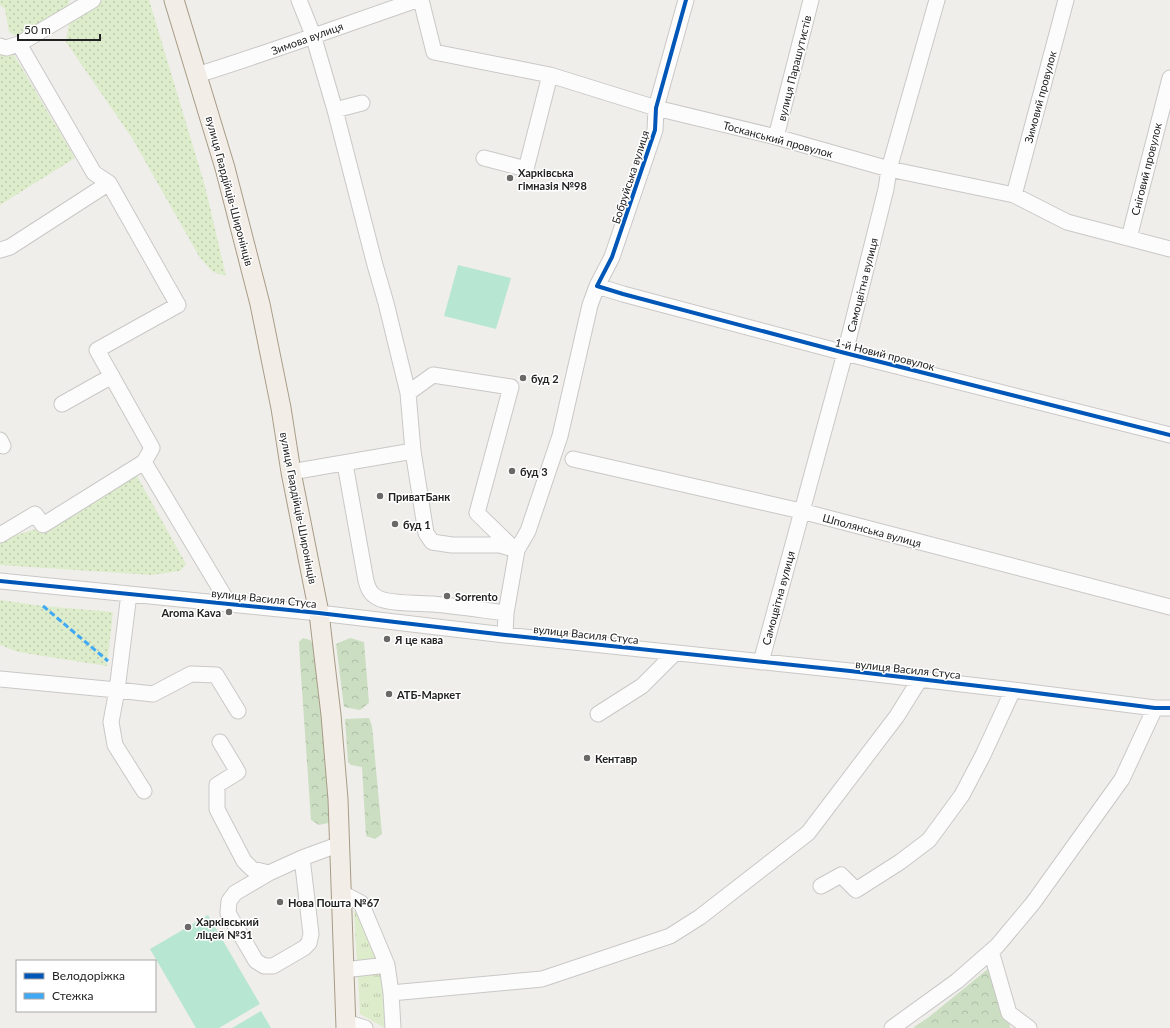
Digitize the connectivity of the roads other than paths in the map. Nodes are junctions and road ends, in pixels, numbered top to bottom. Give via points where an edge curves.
1 (93, 0) edge
2 (174, 0) edge
3 (299, 0) edge
4 (417, 0) edge
5 (421, 0) edge
6 (686, 0) edge
7 (811, 0) edge
8 (937, 0) edge
9 (1066, 0) edge
10 (313, 35) junction
11 (19, 44) junction
12 (0, 46) edge
13 (197, 75) junction
14 (550, 75) junction
15 (1170, 78) edge
16 (362, 103) dead end
17 (656, 108) junction
18 (335, 110) junction
19 (776, 137) junction
20 (484, 158) dead end
21 (889, 170) junction
22 (109, 183) junction
23 (1014, 195) junction
24 (1129, 238) junction
25 (1170, 249) edge
26 (0, 250) edge
27 (597, 286) junction
28 (845, 353) junction
29 (112, 376) junction
30 (408, 393) junction
31 (62, 404) dead end
32 (1170, 435) edge
33 (412, 451) junction
34 (573, 459) dead end
35 (144, 462) junction
36 (345, 464) junction
37 (291, 472) junction
38 (801, 511) junction
39 (0, 535) edge
40 (515, 550) junction
41 (0, 581) edge
42 (129, 594) junction
43 (396, 601) junction
44 (229, 604) junction
45 (1170, 607) edge
46 (319, 613) junction
47 (506, 613) junction
48 (394, 622) junction
49 (505, 635) junction
50 (675, 652) junction
51 (761, 662) junction
52 (0, 679) edge
53 (920, 679) junction
54 (117, 690) junction
55 (1013, 690) junction
56 (1155, 708) junction
57 (1170, 708) edge
58 (238, 711) dead end
59 (598, 714) dead end
60 (220, 742) dead end
61 (144, 790) dead end
62 (340, 844) junction
63 (302, 858) junction
64 (269, 873) junction
65 (821, 886) dead end
66 (342, 893) junction
67 (991, 951) junction
68 (387, 965) junction
69 (344, 970) junction
70 (391, 993) junction
71 (346, 1025) edge
72 (1020, 1025) edge
73 (365, 1028) edge
74 (393, 1028) edge
75 (892, 1028) edge

1 - 11 street
2 - 13 main road, вулиця Гвардійців-Широнінців
3 - 10 street
4 - 10 street, Зимова вулиця
5 - 14 street, Тосканський провулок via 434,52
6 - 17 street, Бобруйська вулиця
7 - 19 street, вулиця Парашутистів
8 - 21 street, Самоцвітна вулиця
9 - 23 street, Зимовий провулок
10 - 13 street, Зимова вулиця
10 - 18 street
11 - 12 street via 6,48
11 - 22 street via 94,173
13 - 37 main road, вулиця Гвардійців-Широнінців via 225,168 260,304
14 - 17 street, Тосканський провулок
14 - 20 street via 526,169
15 - 24 street, Сніговий провулок
16 - 18 street
17 - 19 street, Тосканський провулок
17 - 27 street, Бобруйська вулиця via 655,130 612,257
18 - 30 street
19 - 21 street, Тосканський провулок
21 - 23 street, Тосканський провулок
21 - 28 street, Самоцвітна вулиця
22 - 26 street via 10,247
22 - 29 street via 178,305 97,350
23 - 24 street, Тосканський провулок via 1067,222
24 - 25 street, Тосканський провулок
27 - 28 street, 1-й Новий провулок
27 - 40 street, Бобруйська вулиця via 590,305 560,436 528,530
28 - 32 street, 1-й Новий провулок
28 - 38 street, Самоцвітна вулиця
29 - 31 street
29 - 35 street via 152,448
30 - 33 street
30 - 40 street via 433,375 511,387 477,513
33 - 36 street
33 - 40 street via 426,533 432,542 452,545 500,545
34 - 38 street, Шполянська вулиця
35 - 39 street via 43,524 35,514
35 - 44 street
36 - 37 street
36 - 43 street via 369,591 379,598
37 - 46 main road, вулиця Гвардійців-Широнінців
38 - 45 street, Шполянська вулиця
38 - 51 street, Самоцвітна вулиця
40 - 47 street, Бобруйська вулиця
41 - 42 street, вулиця Василя Стуса
42 - 44 street, вулиця Василя Стуса
42 - 54 street
43 - 47 street
43 - 48 street
44 - 46 street, вулиця Василя Стуса
46 - 48 street, вулиця Василя Стуса
46 - 62 main road, вулиця Гвардійців-Широнінців via 338,799
47 - 49 street, Бобруйська вулиця
48 - 49 street, вулиця Василя Стуса
49 - 50 street, вулиця Василя Стуса
50 - 51 street, вулиця Василя Стуса
50 - 59 street via 642,686
51 - 53 street, вулиця Василя Стуса
52 - 54 street
53 - 55 street, вулиця Василя Стуса
53 - 70 street via 897,716 808,833 700,917 670,936 542,979
54 - 58 street via 154,694 191,674 216,675
54 - 61 street via 111,722 115,745
55 - 56 street, вулиця Василя Стуса
55 - 65 street via 962,795 929,840 856,890 841,875
56 - 57 street, вулиця Василя Стуса
56 - 67 street via 1122,779 1033,903
60 - 64 street via 238,772 216,785 217,809 235,834 244,861 252,869
62 - 63 street
62 - 66 main road, вулиця Гвардійців-Широнінців
63 - 64 street
63 - 64 street via 311,934 309,943 273,966 264,966 256,961 228,913 229,901 235,893
66 - 68 street via 361,903
66 - 69 main road, вулиця Гвардійців-Широнінців
67 - 72 street via 1009,1013
67 - 75 street via 957,981
68 - 69 street
68 - 70 street
69 - 71 main road, вулиця Гвардійців-Широнінців
70 - 74 street
71 - 73 street

